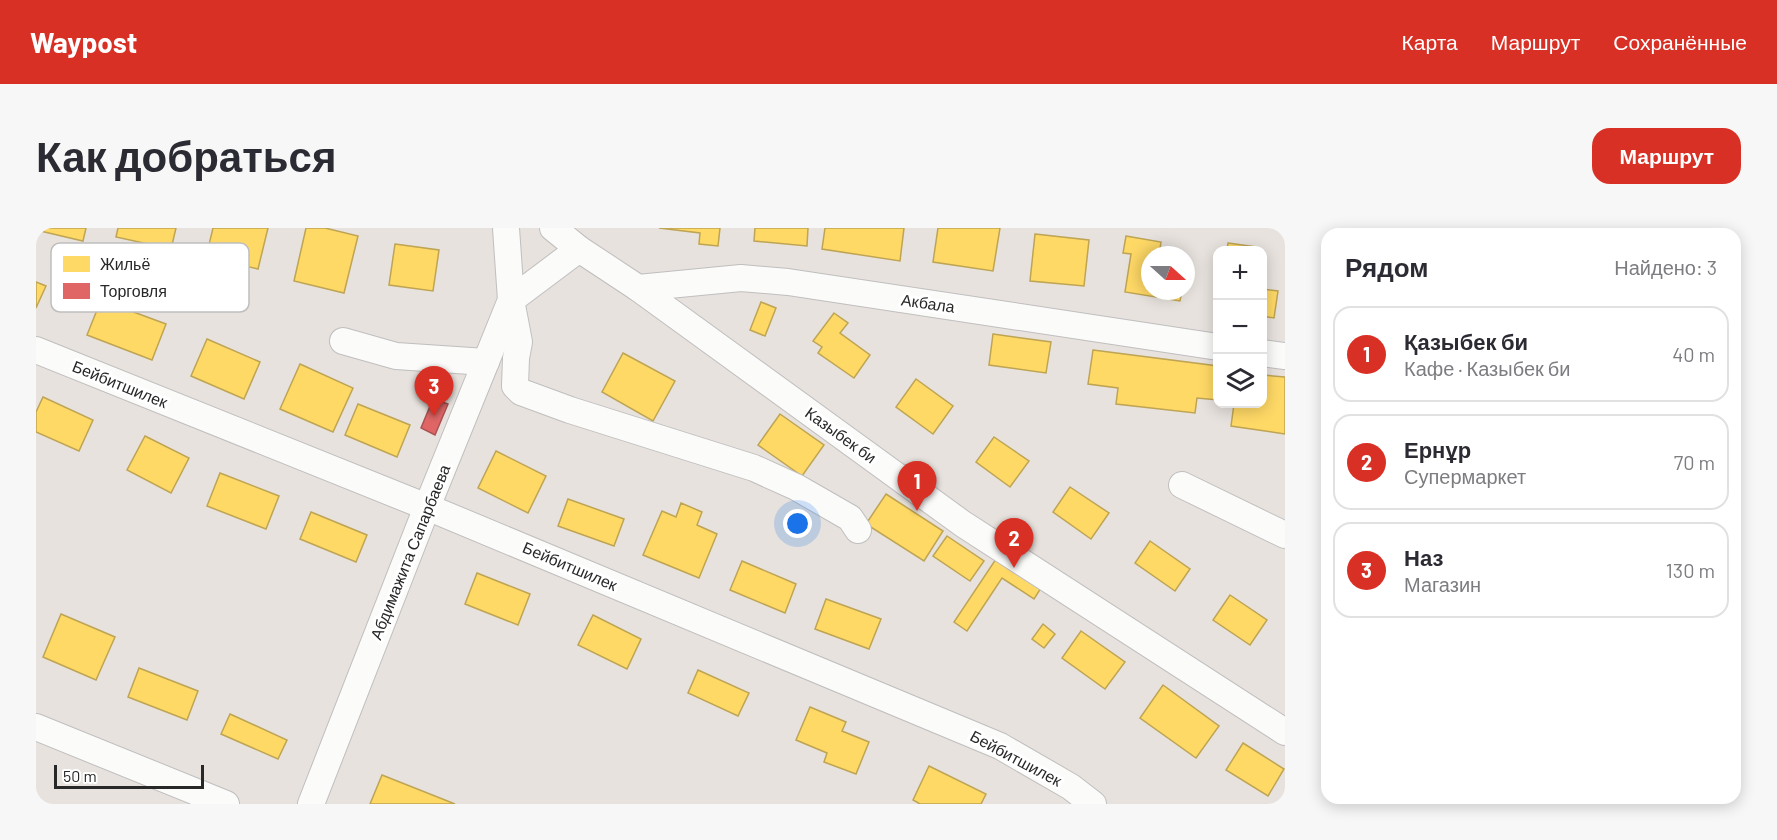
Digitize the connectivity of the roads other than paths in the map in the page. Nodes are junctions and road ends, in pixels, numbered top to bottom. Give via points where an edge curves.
1 (506, 228) edge
2 (553, 228) edge
3 (579, 249) junction
4 (638, 288) junction
5 (511, 300) junction
6 (343, 341) dead end
7 (1213, 346) edge
8 (36, 350) edge
9 (1267, 354) edge
10 (1285, 356) edge
11 (486, 363) junction
12 (1182, 485) dead end
13 (427, 507) junction
14 (858, 531) dead end
15 (1285, 535) edge
16 (36, 727) edge
17 (1285, 732) edge
18 (226, 804) edge
19 (311, 804) edge
20 (1094, 804) edge

1 - 5 street
2 - 3 street, Казыбек би
3 - 4 street, Казыбек би
3 - 5 street
4 - 7 street, Акбала via 741,278 776,281
4 - 17 street, Казыбек би via 963,524
5 - 11 street, Абдимажита Сапарбаева
5 - 14 street via 519,342 515,387 521,392 754,468 850,518
6 - 11 street via 396,356
8 - 13 street, Бейбитшилек
9 - 10 street
11 - 13 street, Абдимажита Сапарбаева
12 - 15 street
13 - 19 street, Абдимажита Сапарбаева
13 - 20 street, Бейбитшилек via 1000,746
16 - 18 street

